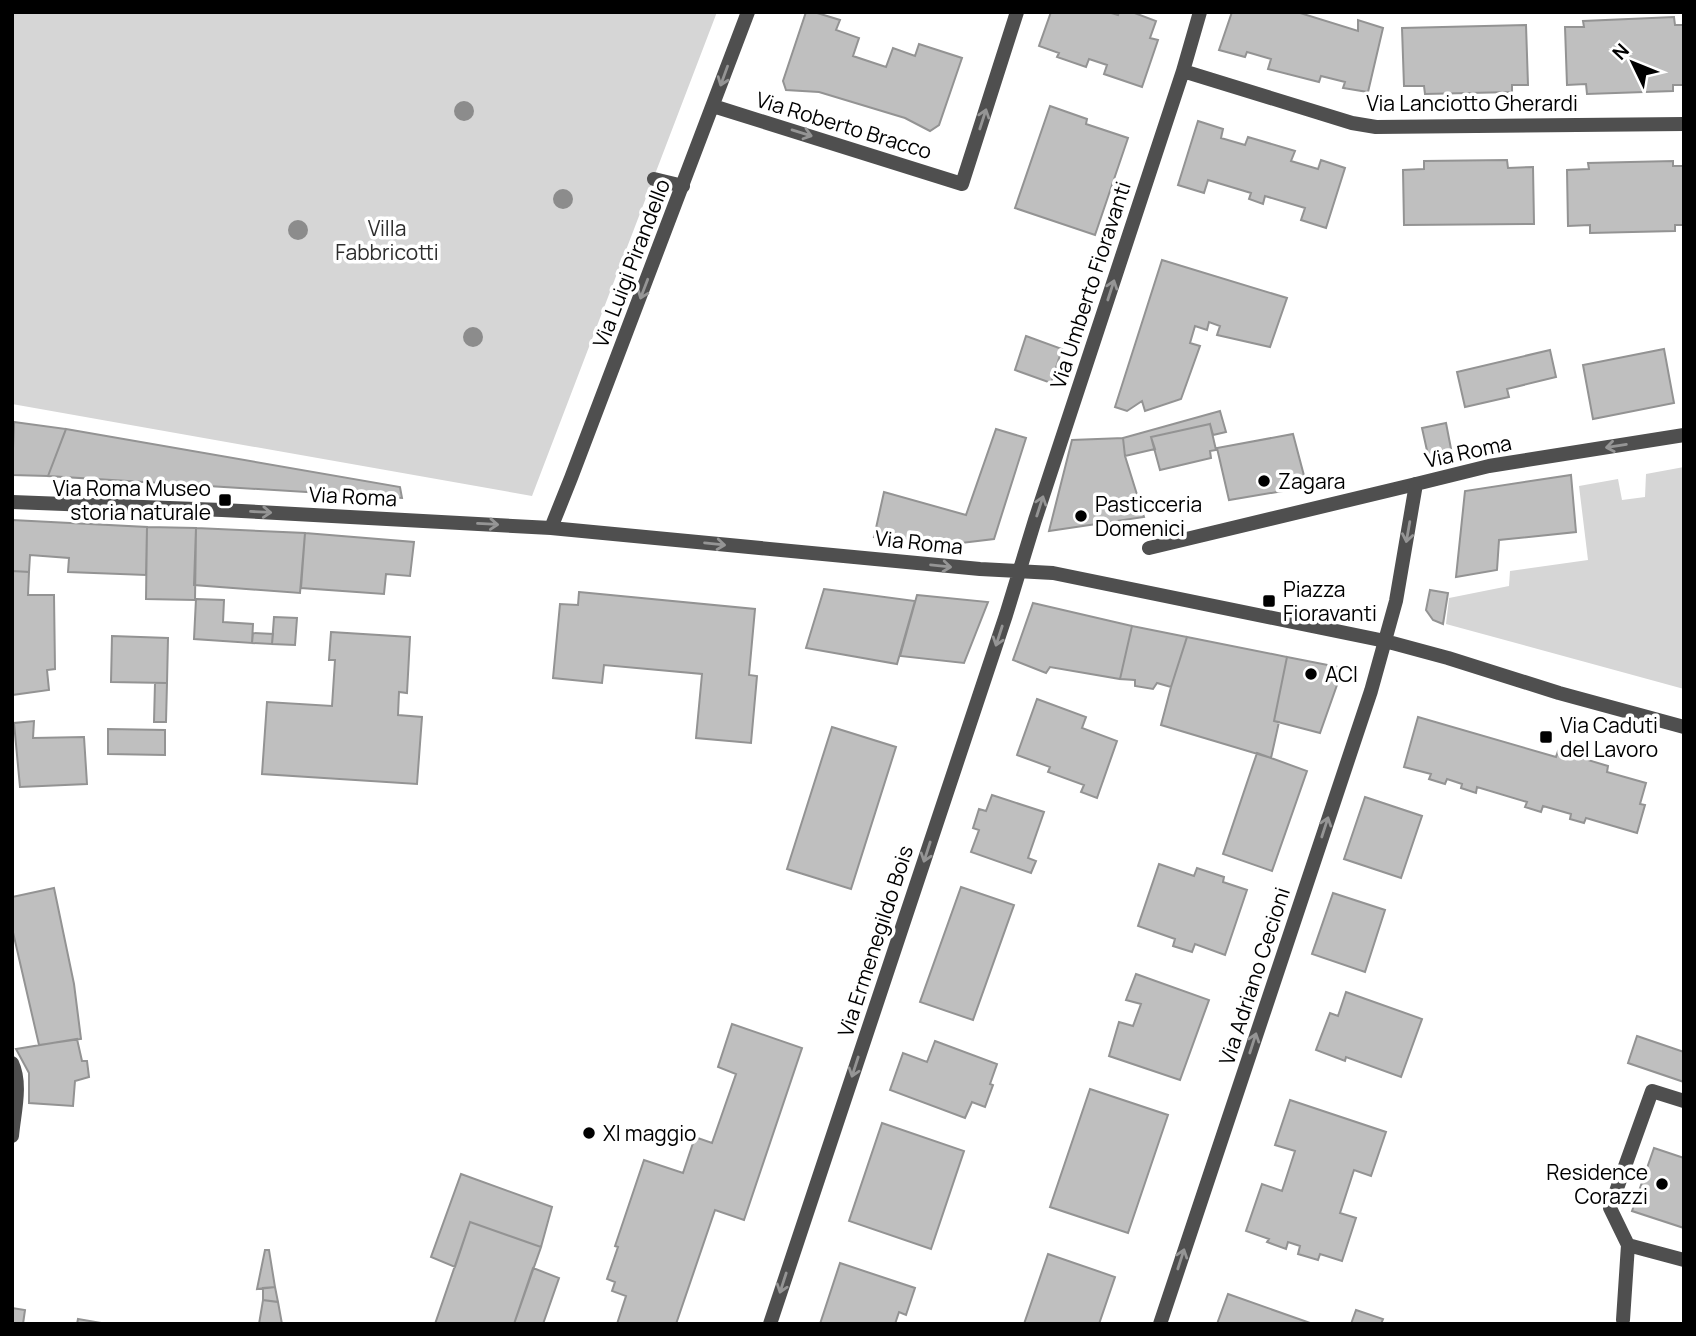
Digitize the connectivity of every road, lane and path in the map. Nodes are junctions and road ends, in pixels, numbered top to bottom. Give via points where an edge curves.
1 (748, 12) edge
2 (1017, 12) edge
3 (1200, 12) edge
4 (1183, 71) junction
5 (713, 106) junction
6 (1684, 124) edge
7 (654, 179) dead end
8 (683, 186) junction
9 (1684, 435) edge
10 (1416, 484) junction
11 (12, 502) edge
12 (551, 527) junction
13 (1149, 548) dead end
14 (1020, 571) junction
15 (1385, 640) junction
16 (1684, 727) edge
17 (12, 1063) edge
18 (1684, 1101) edge
19 (12, 1136) edge
20 (1628, 1245) junction
21 (1684, 1261) edge
22 (1623, 1320) dead end
23 (770, 1324) edge
24 (1160, 1324) edge

1 -> 5 street, Via Luigi Pirandello
5 -> 2 street, Via Roberto Bracco via 962,184
3 - 4 street, Via Umberto Fioravanti
4 - 6 street, Via Lanciotto Gherardi via 1376,127
14 -> 4 street, Via Umberto Fioravanti
5 - 8 street, Via Luigi Pirandello
7 - 8 street
8 -> 12 street, Via Luigi Pirandello
9 -> 10 street, Via Roma via 1489,466
10 - 13 street
10 -> 15 street, Via Roma
11 -> 12 street, Via Roma
12 -> 14 street, Via Roma
14 - 15 street, Via Roma via 1053,573
14 -> 23 street, Via Ermenegildo Bois
15 - 16 street
24 -> 15 street, Via Adriano Cecioni
17 - 19 street via 17,1082
18 - 20 street via 1652,1091 1610,1208
20 - 21 street
20 - 22 street

